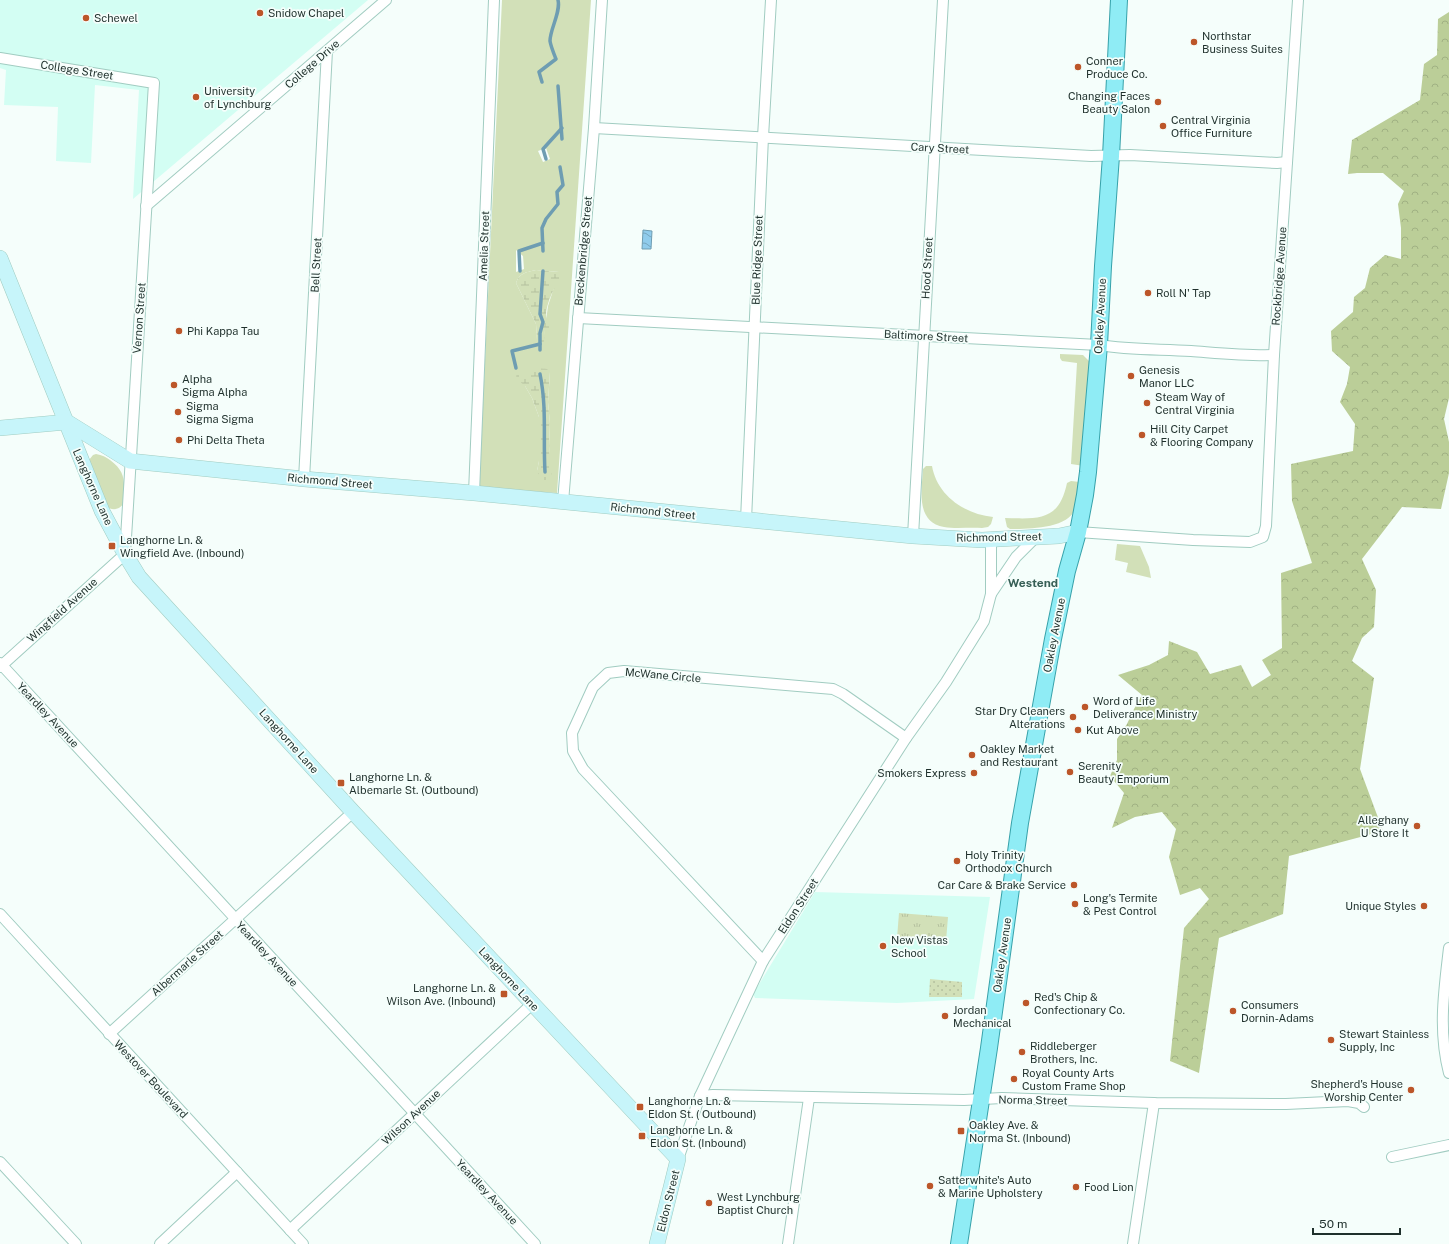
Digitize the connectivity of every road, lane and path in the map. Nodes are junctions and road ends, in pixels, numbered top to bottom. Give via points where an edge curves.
1 (386, 0) edge
2 (494, 0) edge
3 (602, 0) edge
4 (771, 0) edge
5 (943, 0) edge
6 (1119, 0) edge
7 (1298, 0) edge
8 (327, 51) junction
9 (0, 58) edge
10 (154, 83) joint
11 (594, 128) junction
12 (763, 137) junction
13 (935, 147) junction
14 (1111, 156) junction
15 (1287, 162) junction
16 (146, 206) junction
17 (0, 258) edge
18 (578, 318) junction
19 (755, 327) junction
20 (924, 335) junction
21 (1099, 344) junction
22 (1274, 355) junction
23 (67, 422) junction
24 (0, 428) edge
25 (130, 461) junction
26 (304, 479) junction
27 (474, 493) junction
28 (563, 502) junction
29 (746, 520) junction
30 (1078, 532) junction
31 (912, 536) junction
32 (1036, 537) junction
33 (991, 539) junction
34 (1250, 542) joint
35 (124, 554) junction
36 (991, 594) junction
37 (1, 665) edge
38 (906, 738) junction
39 (354, 812) junction
40 (0, 914) edge
41 (236, 920) junction
42 (1449, 948) edge
43 (763, 961) junction
44 (532, 1004) junction
45 (1446, 1007) edge
46 (109, 1034) junction
47 (1449, 1073) edge
48 (700, 1096) junction
49 (809, 1098) junction
50 (982, 1099) junction
51 (1154, 1103) junction
52 (1364, 1107) dead end
53 (414, 1114) junction
54 (1449, 1145) edge
55 (1392, 1157) dead end
56 (678, 1159) junction
57 (0, 1162) edge
58 (237, 1172) junction
59 (290, 1230) junction
60 (76, 1244) edge
61 (160, 1244) edge
62 (303, 1244) edge
63 (535, 1244) edge
64 (657, 1244) edge
65 (788, 1244) edge
66 (959, 1244) edge
67 (1133, 1244) edge

1 - 8 street, College Drive
2 - 27 street, Amelia Street
3 - 11 street, Breckenbridge Street
4 - 12 street, Blue Ridge Street
5 - 13 street, Hood Street
6 - 14 main road, Oakley Avenue
7 - 15 street, Rockbridge Avenue
8 - 16 street, College Drive
8 - 26 street, Bell Street
9 - 10 street, College Street
10 - 16 street, Vernon Street
11 - 12 street, Cary Street
11 - 18 street, Breckenbridge Street
12 - 13 street, Cary Street
12 - 19 street, Blue Ridge Street
13 - 14 street, Cary Street
13 - 20 street, Hood Street
14 - 15 street, Cary Street
14 - 21 main road, Oakley Avenue
15 - 22 street, Rockbridge Avenue
16 - 25 street, Vernon Street
17 - 23 street, Langhorne Lane
18 - 19 street, Baltimore Street
18 - 28 street, Breckenbridge Street
19 - 20 street, Baltimore Street
19 - 29 street, Blue Ridge Street
20 - 21 street, Baltimore Street
20 - 31 street, Hood Street
21 - 22 street, Baltimore Street via 1120,348
21 - 30 main road, Oakley Avenue via 1091,451
22 - 34 street, Rockbridge Avenue via 1266,526 1263,536
23 - 24 street
23 - 25 street, Richmond Street
23 - 35 street, Langhorne Lane via 102,511
25 - 26 street, Richmond Street
25 - 35 street, Vernon Street
26 - 27 street, Richmond Street
27 - 28 street, Richmond Street
28 - 29 street, Richmond Street
29 - 31 street, Richmond Street
30 - 32 street, Richmond Street
30 - 34 street, Richmond Street
30 - 50 main road, Oakley Avenue via 1053,639 1020,823
31 - 33 street, Richmond Street
32 - 33 street, Richmond Street
32 - 36 street, Eldon Street via 1016,557
33 - 36 street, Eldon Street
35 - 37 street, Wingfield Avenue
35 - 39 street, Langhorne Lane via 139,577
36 - 38 street, Eldon Street via 984,621 946,682
37 - 41 street, Yeardley Avenue
38 - 43 street, Eldon Street
38 - 43 street, McWane Circle via 833,689 624,671 608,674 593,687 572,734 576,759
39 - 41 street, Albermarle Street
39 - 44 street, Langhorne Lane
40 - 46 street, Westover Boulevard
41 - 46 street, Albermarle Street
41 - 53 street, Yeardley Avenue
42 - 45 street
43 - 48 street, Eldon Street
44 - 53 street, Wilson Avenue
44 - 56 street, Langhorne Lane
45 - 47 street via 1443,1042
46 - 58 street, Westover Boulevard
48 - 49 street, Norma Street
48 - 56 street, Eldon Street
49 - 50 street, Norma Street
49 - 65 street
50 - 51 street, Norma Street
50 - 66 main road, Oakley Avenue
51 - 52 street, Norma Street via 1348,1102 1359,1103
51 - 67 street
53 - 59 street, Wilson Avenue
53 - 63 street, Yeardley Avenue
54 - 55 street
56 - 64 street, Eldon Street
57 - 60 street
58 - 59 street, Westover Boulevard
58 - 61 street
59 - 62 street, Westover Boulevard

